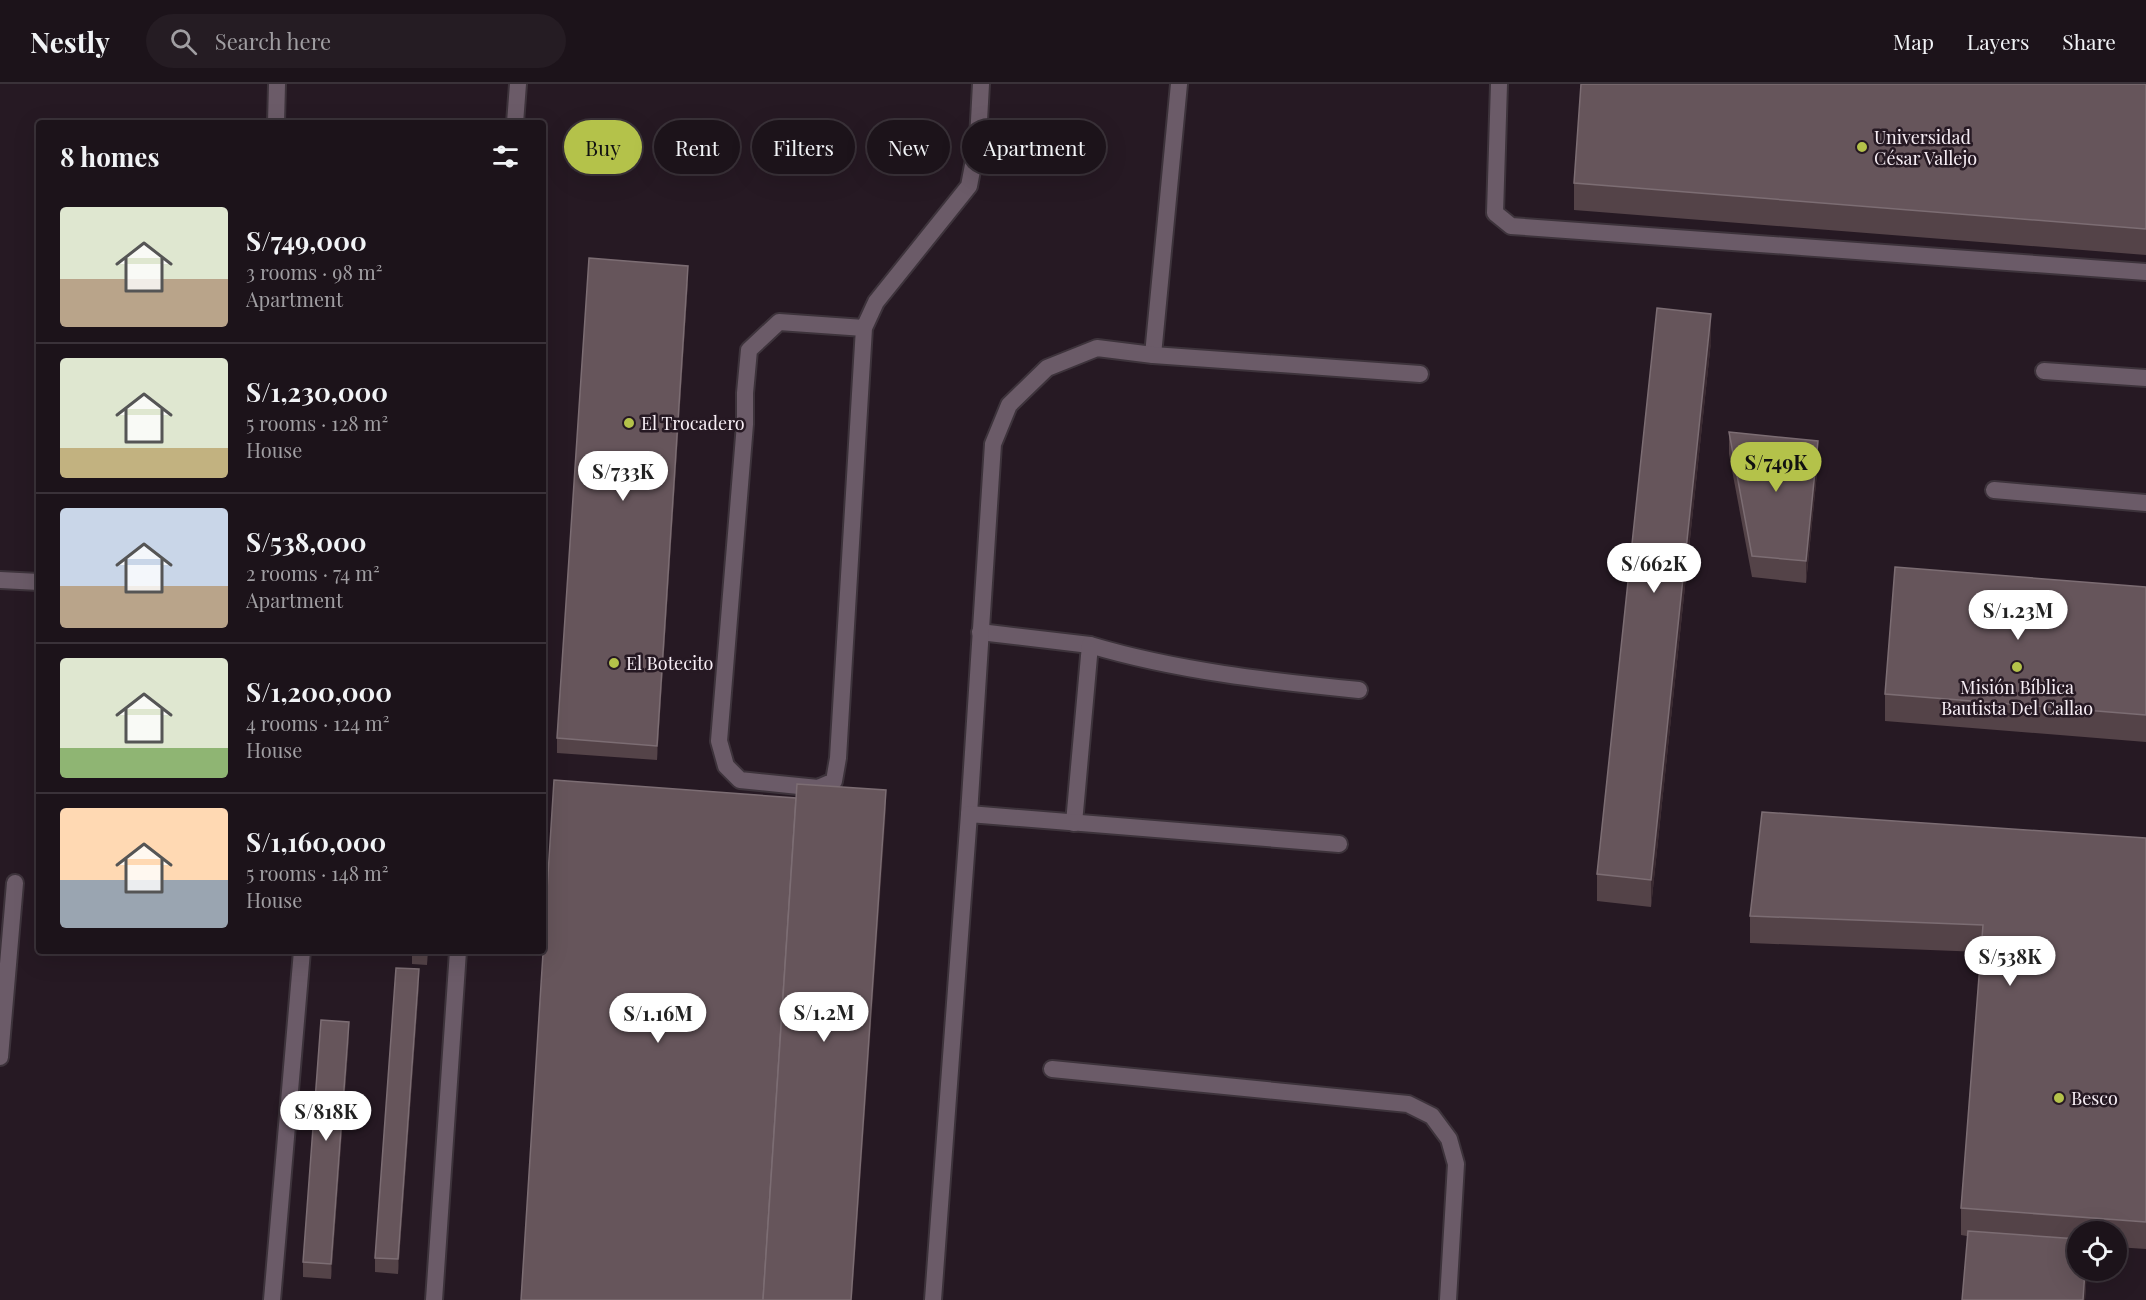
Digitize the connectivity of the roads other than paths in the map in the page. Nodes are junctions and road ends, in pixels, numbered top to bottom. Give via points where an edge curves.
1 (277, 84) edge
2 (518, 84) edge
3 (981, 84) edge
4 (1179, 84) edge
5 (1499, 84) edge
6 (276, 120) edge
7 (515, 120) edge
8 (2146, 272) edge
9 (864, 328) junction
10 (1153, 355) junction
11 (2043, 371) dead end
12 (1420, 374) dead end
13 (2146, 378) edge
14 (1994, 490) dead end
15 (2146, 503) edge
16 (0, 580) edge
17 (36, 582) edge
18 (980, 632) junction
19 (1090, 645) junction
20 (1359, 690) dead end
21 (969, 814) junction
22 (1074, 823) junction
23 (1339, 844) dead end
24 (15, 883) dead end
25 (302, 954) edge
26 (458, 954) edge
27 (0, 1057) edge
28 (1052, 1069) dead end
29 (272, 1300) edge
30 (434, 1300) edge
31 (933, 1300) edge
32 (1448, 1300) edge

1 - 6 lane
2 - 7 lane
3 - 9 lane via 978,139 969,186 876,302
4 - 10 lane
5 - 8 lane via 1495,213 1511,226
9 - 9 lane via 779,322 749,350 719,741 726,766 740,780 818,788 834,781
10 - 12 lane
10 - 18 lane via 1097,348 1047,368 1009,405 993,444
11 - 13 lane
14 - 15 lane
16 - 17 lane
18 - 19 lane
18 - 21 lane
19 - 20 lane via 1126,656 1257,680
19 - 22 lane
21 - 22 lane
21 - 31 lane
22 - 23 lane
24 - 27 lane
25 - 29 lane
26 - 30 lane
28 - 32 lane via 1408,1104 1432,1116 1449,1139 1456,1164

